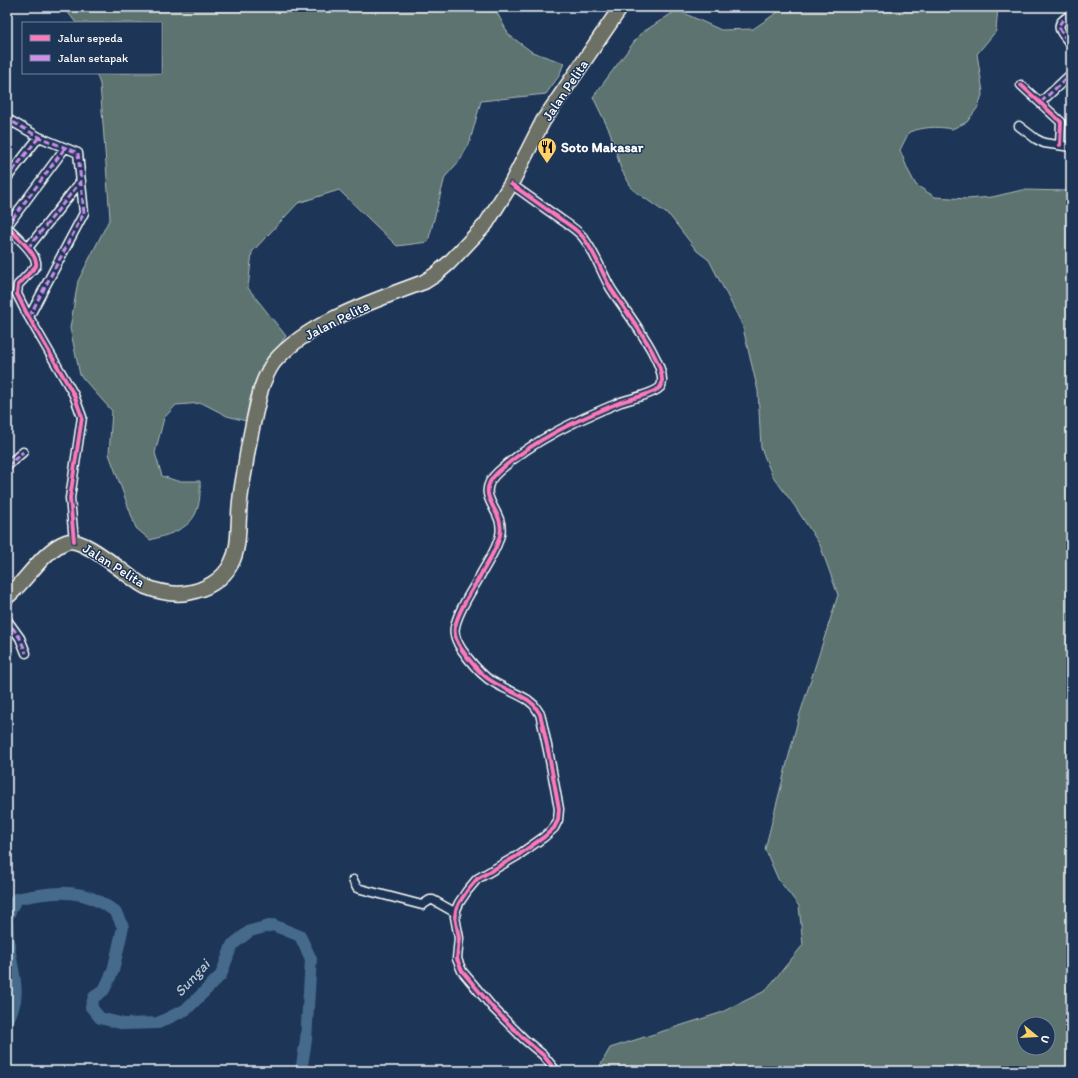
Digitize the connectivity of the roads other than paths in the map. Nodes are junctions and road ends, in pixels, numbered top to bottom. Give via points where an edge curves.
1 (621, 7) edge
2 (1071, 15) edge
3 (1071, 45) edge
4 (1071, 74) edge
5 (1021, 85) dead end
6 (1041, 102) junction
7 (7, 126) edge
8 (1019, 126) dead end
9 (38, 137) junction
10 (1060, 145) junction
11 (1071, 147) edge
12 (65, 148) junction
13 (7, 178) edge
14 (81, 181) junction
15 (511, 184) junction
16 (7, 227) edge
17 (28, 248) junction
18 (29, 318) junction
19 (23, 452) dead end
20 (7, 466) edge
21 (74, 541) junction
22 (7, 598) edge
23 (7, 620) edge
24 (26, 654) dead end
25 (353, 880) dead end
26 (456, 913) junction
27 (556, 1071) edge

1 - 15 highway, Jalan Pelita via 543,121
2 - 3 street via 1061,21 1059,27
4 - 6 street
5 - 6 street
6 - 10 street via 1061,122
7 - 9 street via 11,122
8 - 10 street via 1044,143
9 - 12 street
9 - 13 street
10 - 11 street
12 - 14 street via 78,153
12 - 16 street
14 - 17 street
14 - 18 street via 84,213
15 - 21 highway, Jalan Pelita via 486,224 435,275 318,327 274,362 260,389 250,438 237,550 226,572 213,584 187,593 159,591 145,586
15 - 26 street via 581,235 613,292 647,343 658,364 662,384 657,390 552,433 508,463 488,484 487,491 500,522 500,536 459,617 455,635 458,645 480,673 528,700 540,714 550,755 558,820 544,837 477,879 459,903
16 - 17 street
17 - 18 street via 37,263 18,285 17,294
18 - 21 street via 74,396 82,416 70,498
19 - 20 street
21 - 22 highway, Jalan Pelita via 56,548
23 - 24 street via 20,638
25 - 26 street via 357,888 422,905 433,900
26 - 27 street via 458,959 462,971 493,1008 543,1055

